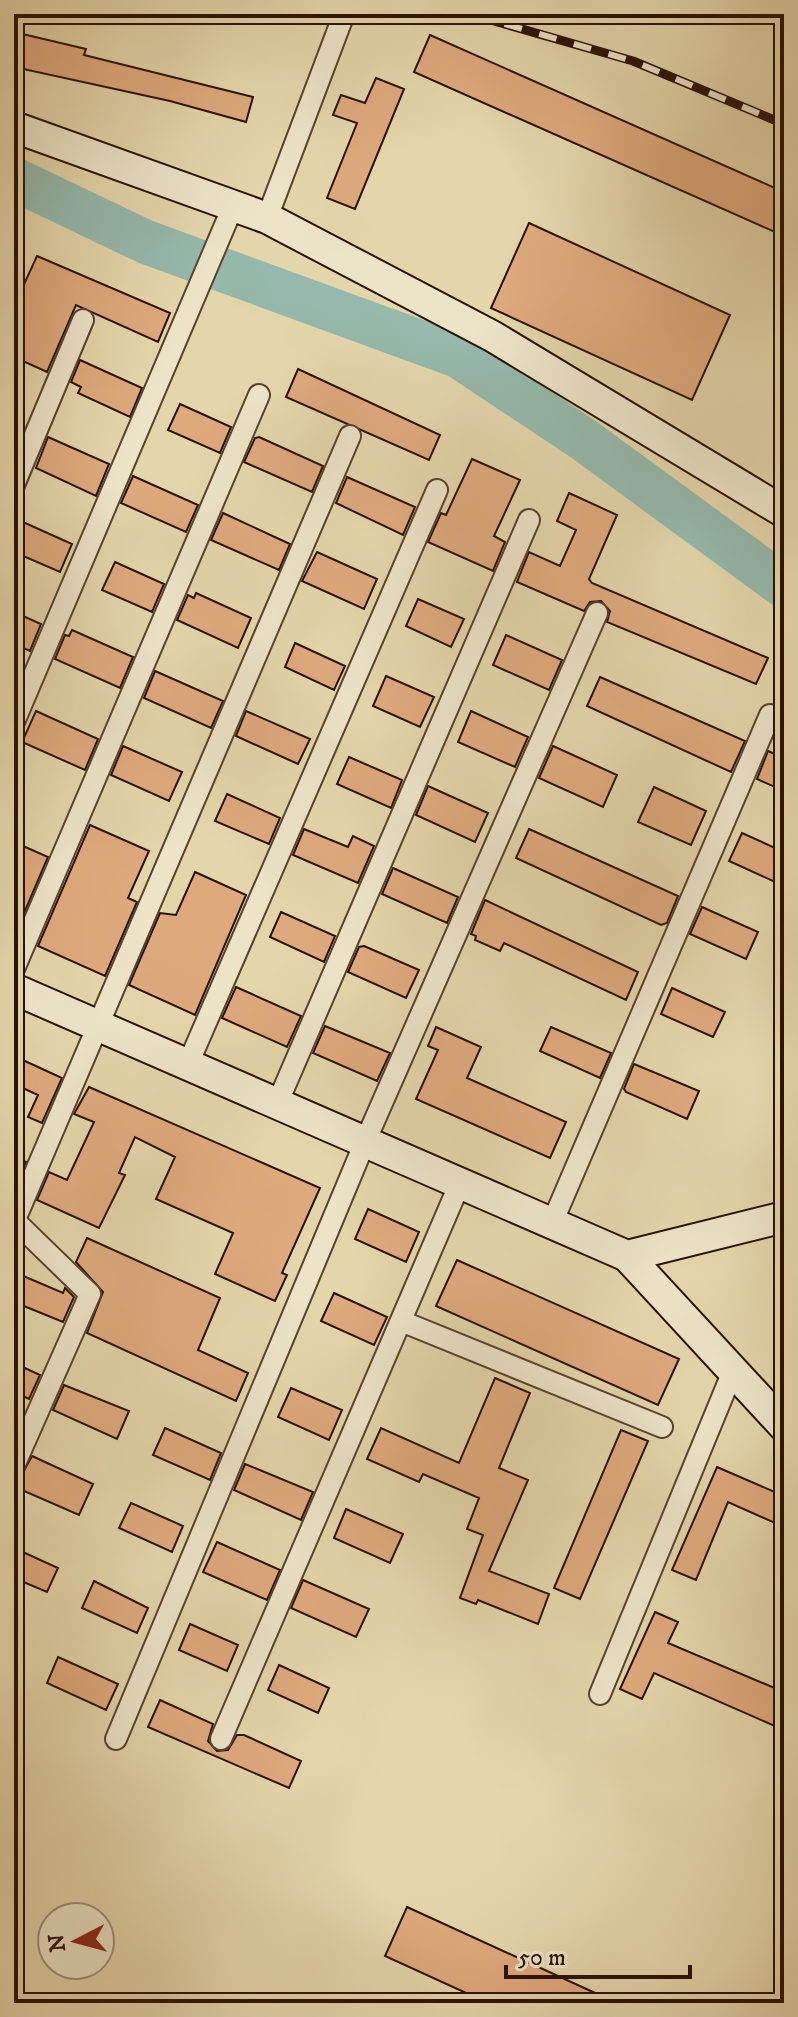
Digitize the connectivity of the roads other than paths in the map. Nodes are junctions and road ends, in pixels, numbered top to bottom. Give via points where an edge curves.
1 (344, 14) edge
2 (14, 127) edge
3 (234, 204) junction
4 (267, 218) junction
5 (83, 320) dead end
6 (259, 395) dead end
7 (350, 436) dead end
8 (14, 485) edge
9 (437, 490) dead end
10 (784, 512) edge
11 (529, 520) dead end
12 (597, 613) dead end
13 (770, 715) dead end
14 (14, 722) edge
15 (14, 969) edge
16 (14, 989) edge
17 (100, 1027) junction
18 (188, 1064) junction
19 (277, 1104) junction
20 (365, 1142) junction
21 (460, 1183) junction
22 (784, 1217) edge
23 (14, 1221) edge
24 (552, 1223) junction
25 (627, 1256) junction
26 (401, 1321) junction
27 (733, 1371) junction
28 (784, 1426) edge
29 (662, 1427) dead end
30 (14, 1466) edge
31 (600, 1694) dead end
32 (116, 1739) dead end
33 (221, 1739) dead end

1 - 4 street
2 - 3 street
3 - 4 street
3 - 14 street
4 - 10 street via 492,336
5 - 8 street
6 - 15 street
7 - 17 street
9 - 18 street
11 - 19 street
12 - 20 street
13 - 24 street
16 - 17 street
17 - 18 street
17 - 23 street
18 - 19 street
19 - 20 street
20 - 21 street
20 - 32 street
21 - 24 street
21 - 26 street
22 - 25 street
23 - 30 street via 90,1294
24 - 25 street
25 - 27 street
26 - 29 street
26 - 33 street
27 - 28 street
27 - 31 street

